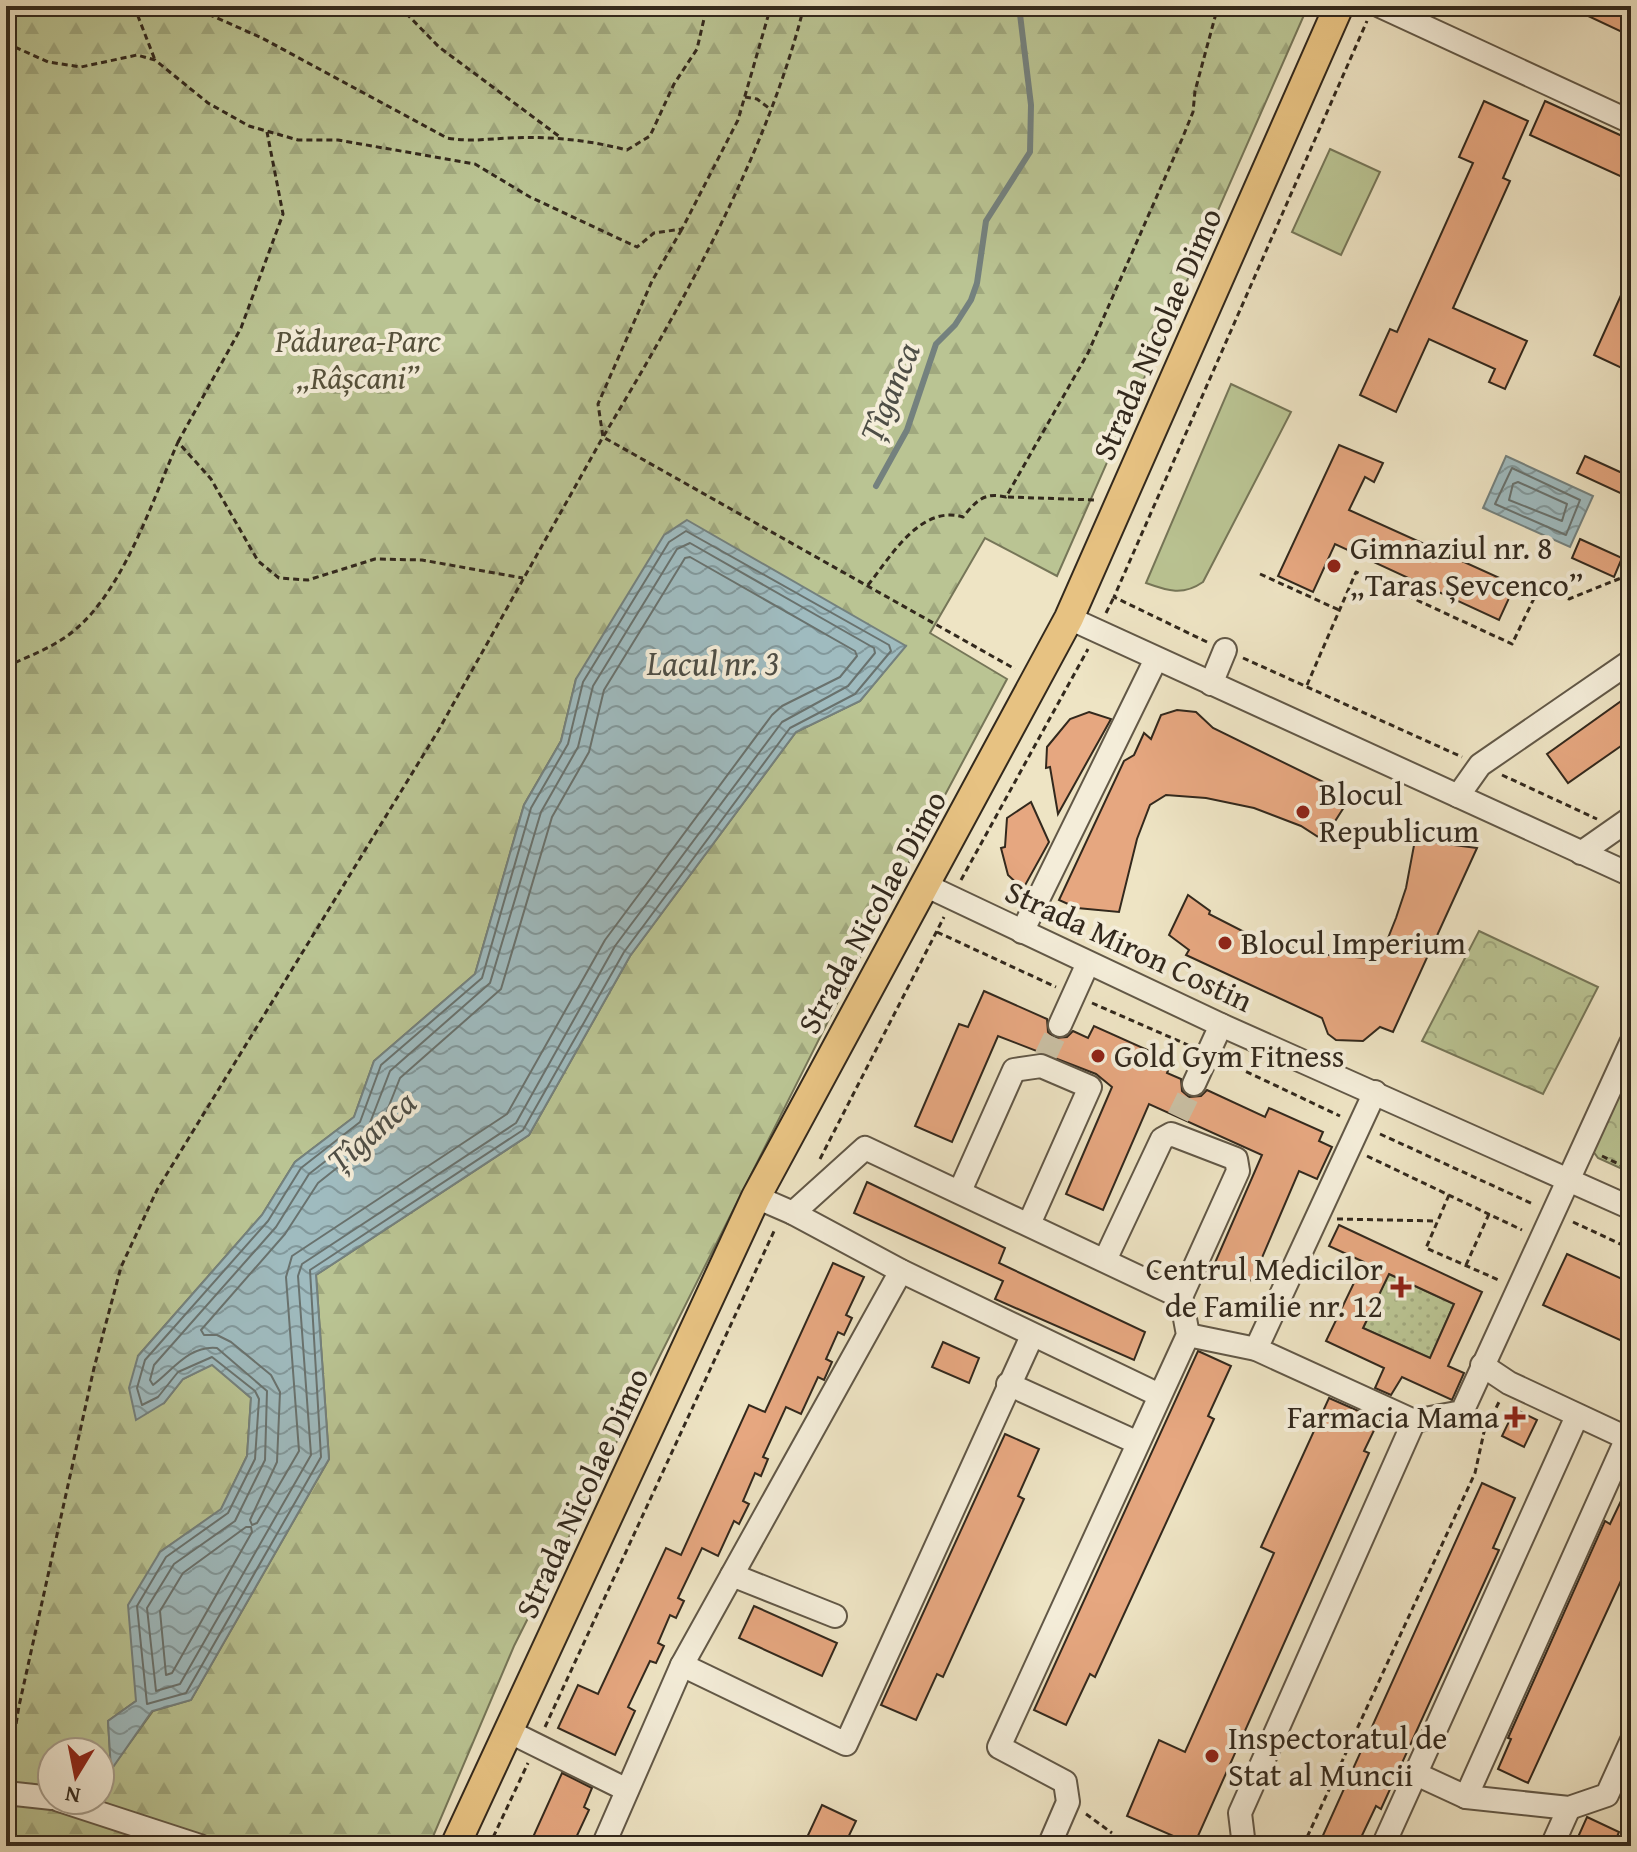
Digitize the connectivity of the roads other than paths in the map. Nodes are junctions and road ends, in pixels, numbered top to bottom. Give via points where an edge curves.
1 (1339, 6) edge
2 (1374, 12) edge
3 (1631, 122) edge
4 (1069, 618) junction
5 (1225, 650) road end
6 (1156, 659) junction
7 (1631, 661) edge
8 (1211, 684) junction
9 (1458, 796) junction
10 (1624, 823) edge
11 (1581, 853) junction
12 (1631, 875) edge
13 (927, 886) junction
14 (1022, 932) junction
15 (1088, 963) junction
16 (1060, 1025) tunnel mouth
17 (1221, 1025) junction
18 (1631, 1043) edge
19 (1194, 1084) tunnel mouth
20 (1375, 1092) junction
21 (1569, 1179) junction
22 (960, 1191) junction
23 (756, 1197) junction
24 (1631, 1208) edge
25 (788, 1211) junction
26 (1029, 1224) junction
27 (1105, 1260) junction
28 (901, 1271) junction
29 (1181, 1297) junction
30 (1188, 1335) junction
31 (1032, 1336) junction
32 (1256, 1349) junction
33 (1482, 1365) junction
34 (1008, 1384) junction
35 (1157, 1394) junction
36 (1577, 1416) junction
37 (1414, 1421) junction
38 (1629, 1439) edge
39 (1136, 1442) junction
40 (732, 1575) junction
41 (835, 1616) dead end
42 (682, 1665) junction
43 (508, 1731) junction
44 (1631, 1742) edge
45 (1414, 1773) junction
46 (627, 1790) junction
47 (8, 1793) edge
48 (36, 1796) edge
49 (1466, 1797) junction
50 (1569, 1808) junction
51 (108, 1816) edge
52 (200, 1846) edge
53 (455, 1846) edge
54 (603, 1846) edge
55 (1049, 1846) edge
56 (1244, 1846) edge
57 (1383, 1846) edge
58 (1552, 1846) edge

1 - 4 main road, Strada Nicolae Dimo
2 - 3 street
4 - 6 street
4 - 13 main road, Strada Nicolae Dimo
5 - 8 street
6 - 8 street
6 - 14 street
7 - 9 street via 1480,765
8 - 9 street
9 - 11 street
10 - 11 street
11 - 12 street
13 - 14 street, Strada Miron Costin
13 - 23 main road, Strada Nicolae Dimo
14 - 15 street, Strada Miron Costin
15 - 16 street
15 - 17 street, Strada Miron Costin
17 - 19 street
17 - 20 street, Strada Miron Costin
18 - 21 street
20 - 21 street, Strada Miron Costin
20 - 32 street
21 - 24 street, Strada Miron Costin
21 - 33 street
22 - 25 street via 865,1148
22 - 26 street
22 - 26 street via 1014,1070 1043,1062 1090,1087
23 - 25 street
23 - 43 main road, Strada Nicolae Dimo
25 - 28 street
26 - 27 street
27 - 29 street
27 - 29 street via 1155,1148 1175,1126 1239,1165
28 - 31 street
28 - 40 street
29 - 30 street
30 - 32 street
30 - 35 street
31 - 34 street
31 - 35 street
32 - 37 street
33 - 36 street
33 - 37 street via 1462,1412
34 - 39 street
34 - 42 street via 846,1744
35 - 39 street
36 - 38 street
36 - 45 street
37 - 56 street via 1240,1813
38 - 49 street
39 - 55 street via 999,1747 1065,1782 1068,1802
40 - 41 street
40 - 42 street
42 - 46 street
43 - 46 street
43 - 53 main road, Strada Nicolae Dimo
44 - 50 street via 1607,1795
45 - 49 street
45 - 57 street
46 - 54 street
47 - 48 street
49 - 50 street
50 - 58 street
51 - 52 street

